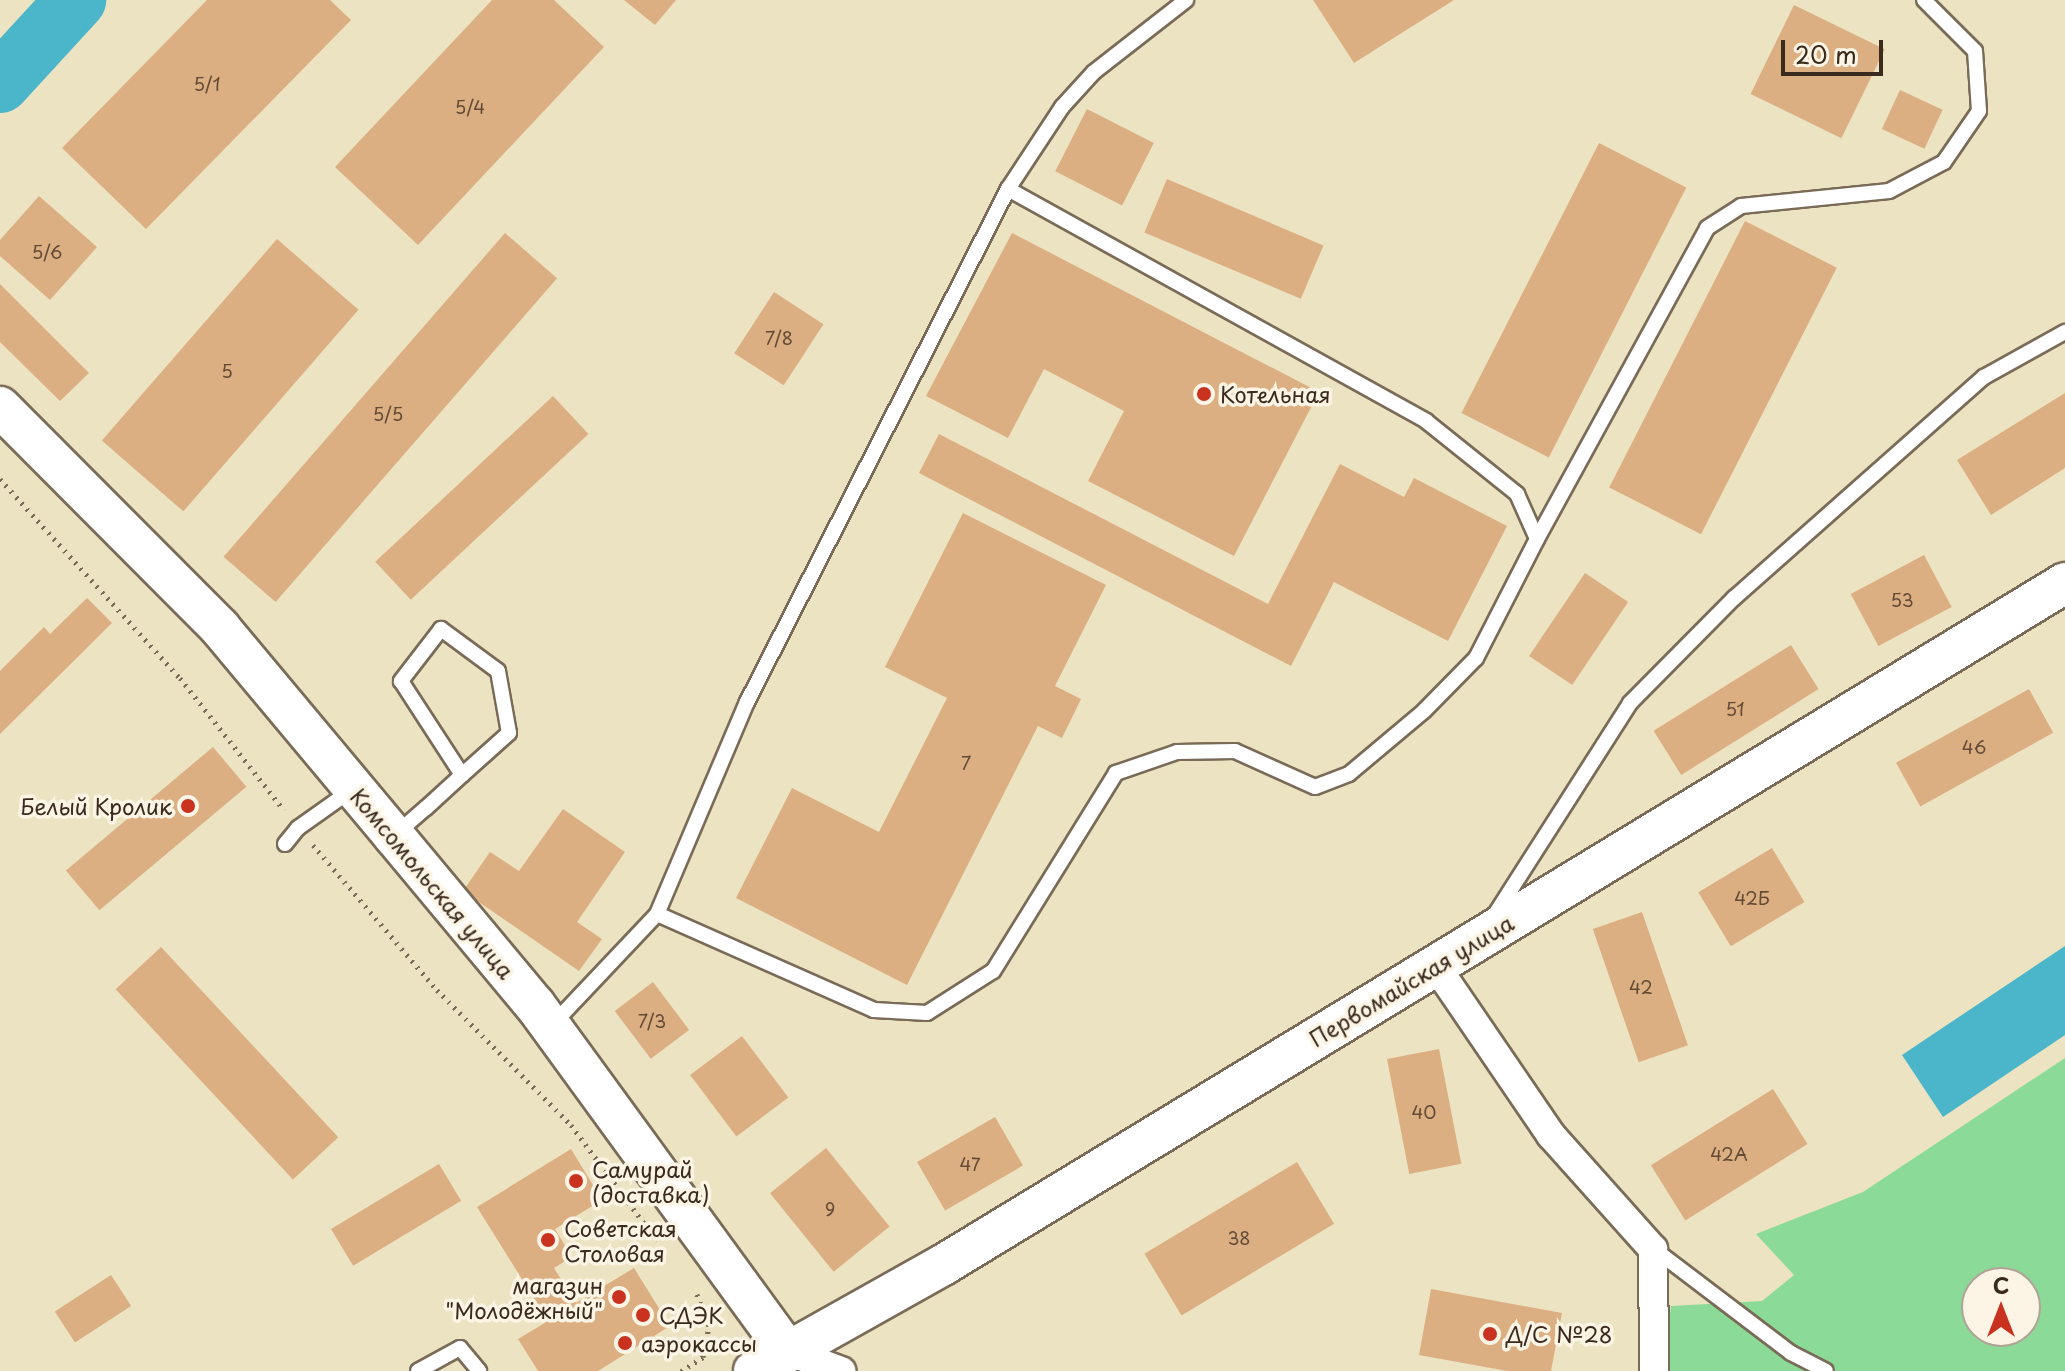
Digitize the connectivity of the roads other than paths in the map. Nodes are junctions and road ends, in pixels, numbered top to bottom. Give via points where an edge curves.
1 (1186, 0) edge
2 (1924, 0) edge
3 (1008, 189) junction
4 (2065, 332) edge
5 (0, 407) edge
6 (1537, 539) junction
7 (2065, 583) edge
8 (462, 775) junction
9 (354, 788) junction
10 (394, 836) junction
11 (285, 844) dead end
12 (657, 914) junction
13 (1487, 934) junction
14 (1435, 965) junction
15 (551, 1026) junction
16 (1653, 1249) junction
17 (770, 1361) edge
18 (418, 1371) edge
19 (479, 1371) edge
20 (841, 1371) edge
21 (1654, 1371) edge
22 (1826, 1371) edge

1 - 3 lane via 1094,72 1062,107
2 - 6 lane via 1975,51 1979,111 1944,162 1889,191 1741,206 1707,228
3 - 6 lane via 1426,421 1517,494
3 - 12 lane via 747,702
4 - 13 lane via 1984,377 1734,598 1630,703 1498,904
5 - 9 street, Комсомольская улица via 220,628
6 - 12 lane via 1476,658 1424,711 1349,774 1315,787 1235,751 1177,752 1116,773 993,971 927,1013 874,1010
7 - 13 street, Первомайская улица
8 - 8 lane via 509,733 498,671 441,629 401,681
8 - 10 lane
9 - 10 street, Комсомольская улица
9 - 11 lane via 298,828
10 - 15 street, Комсомольская улица
12 - 15 lane
13 - 14 street, Первомайская улица
14 - 16 street via 1551,1135
14 - 17 street, Первомайская улица via 943,1265
15 - 17 street, Комсомольская улица
16 - 21 street
16 - 22 lane via 1791,1353
17 - 20 street
18 - 19 lane via 460,1348

